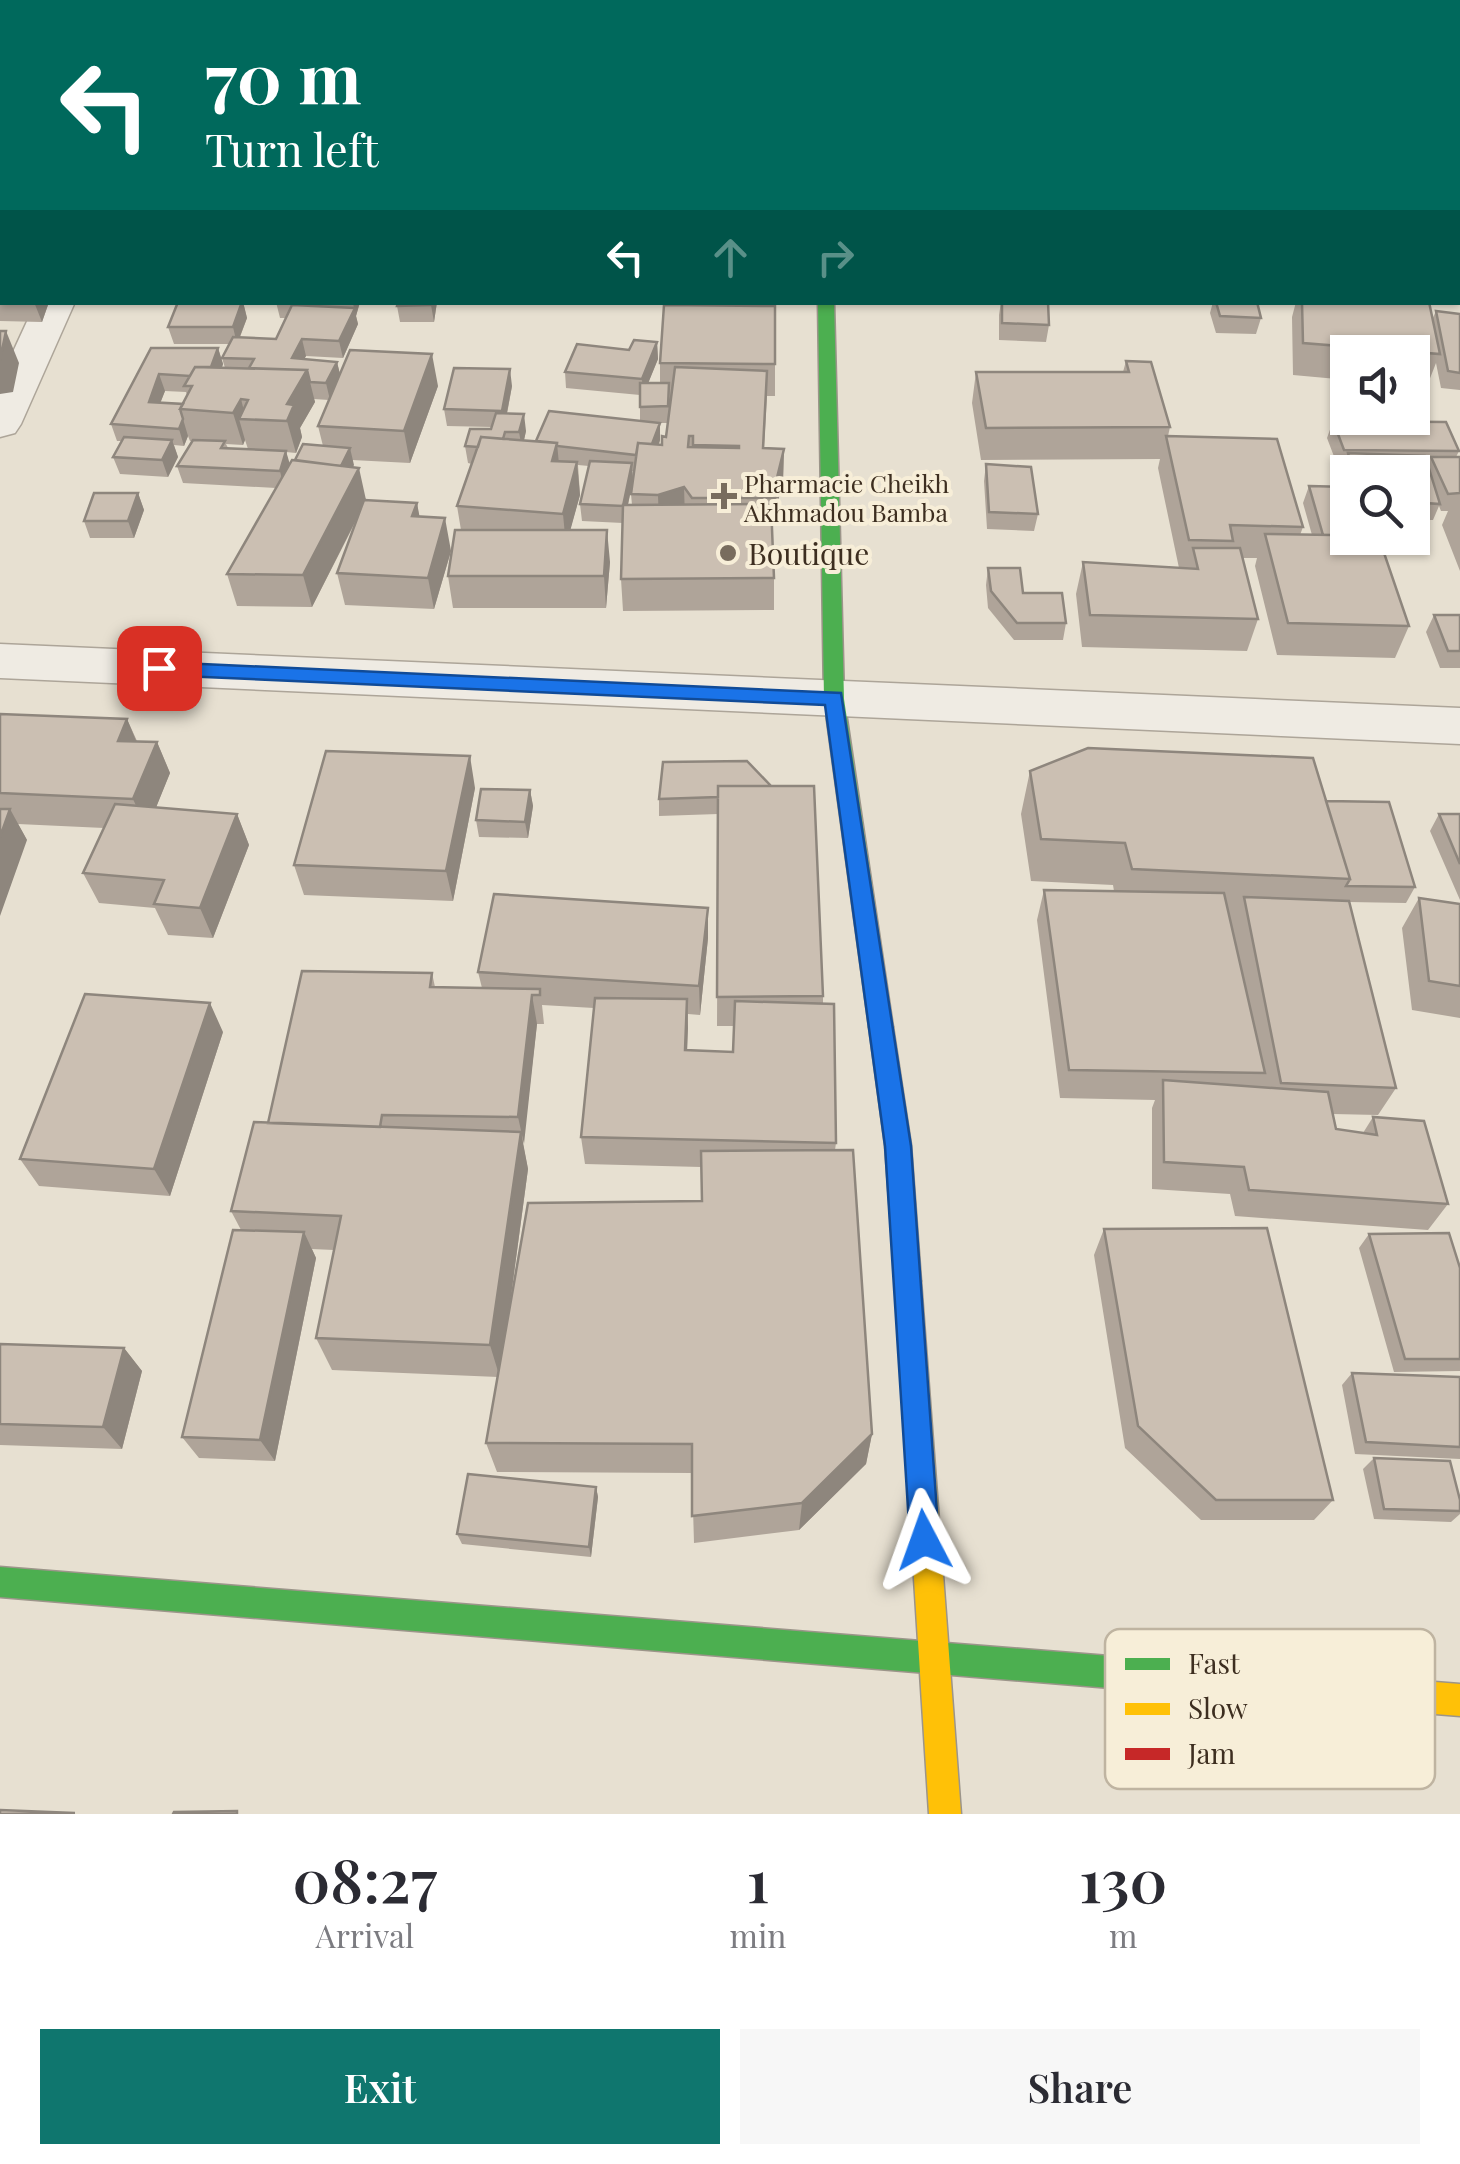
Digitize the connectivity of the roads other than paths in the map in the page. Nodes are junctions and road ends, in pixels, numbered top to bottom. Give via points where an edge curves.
1 (55, 305) edge
2 (826, 305) edge
3 (0, 424) edge
4 (0, 662) edge
5 (834, 698) junction
6 (1460, 726) edge
7 (0, 1582) edge
8 (932, 1658) junction
9 (1105, 1672) edge
10 (1435, 1698) edge
11 (1460, 1700) edge
12 (945, 1814) edge

1 - 3 street
2 - 5 street
4 - 5 street
5 - 6 street
5 - 8 street via 898,1146
7 - 8 street
8 - 9 street
8 - 12 street
10 - 11 street

